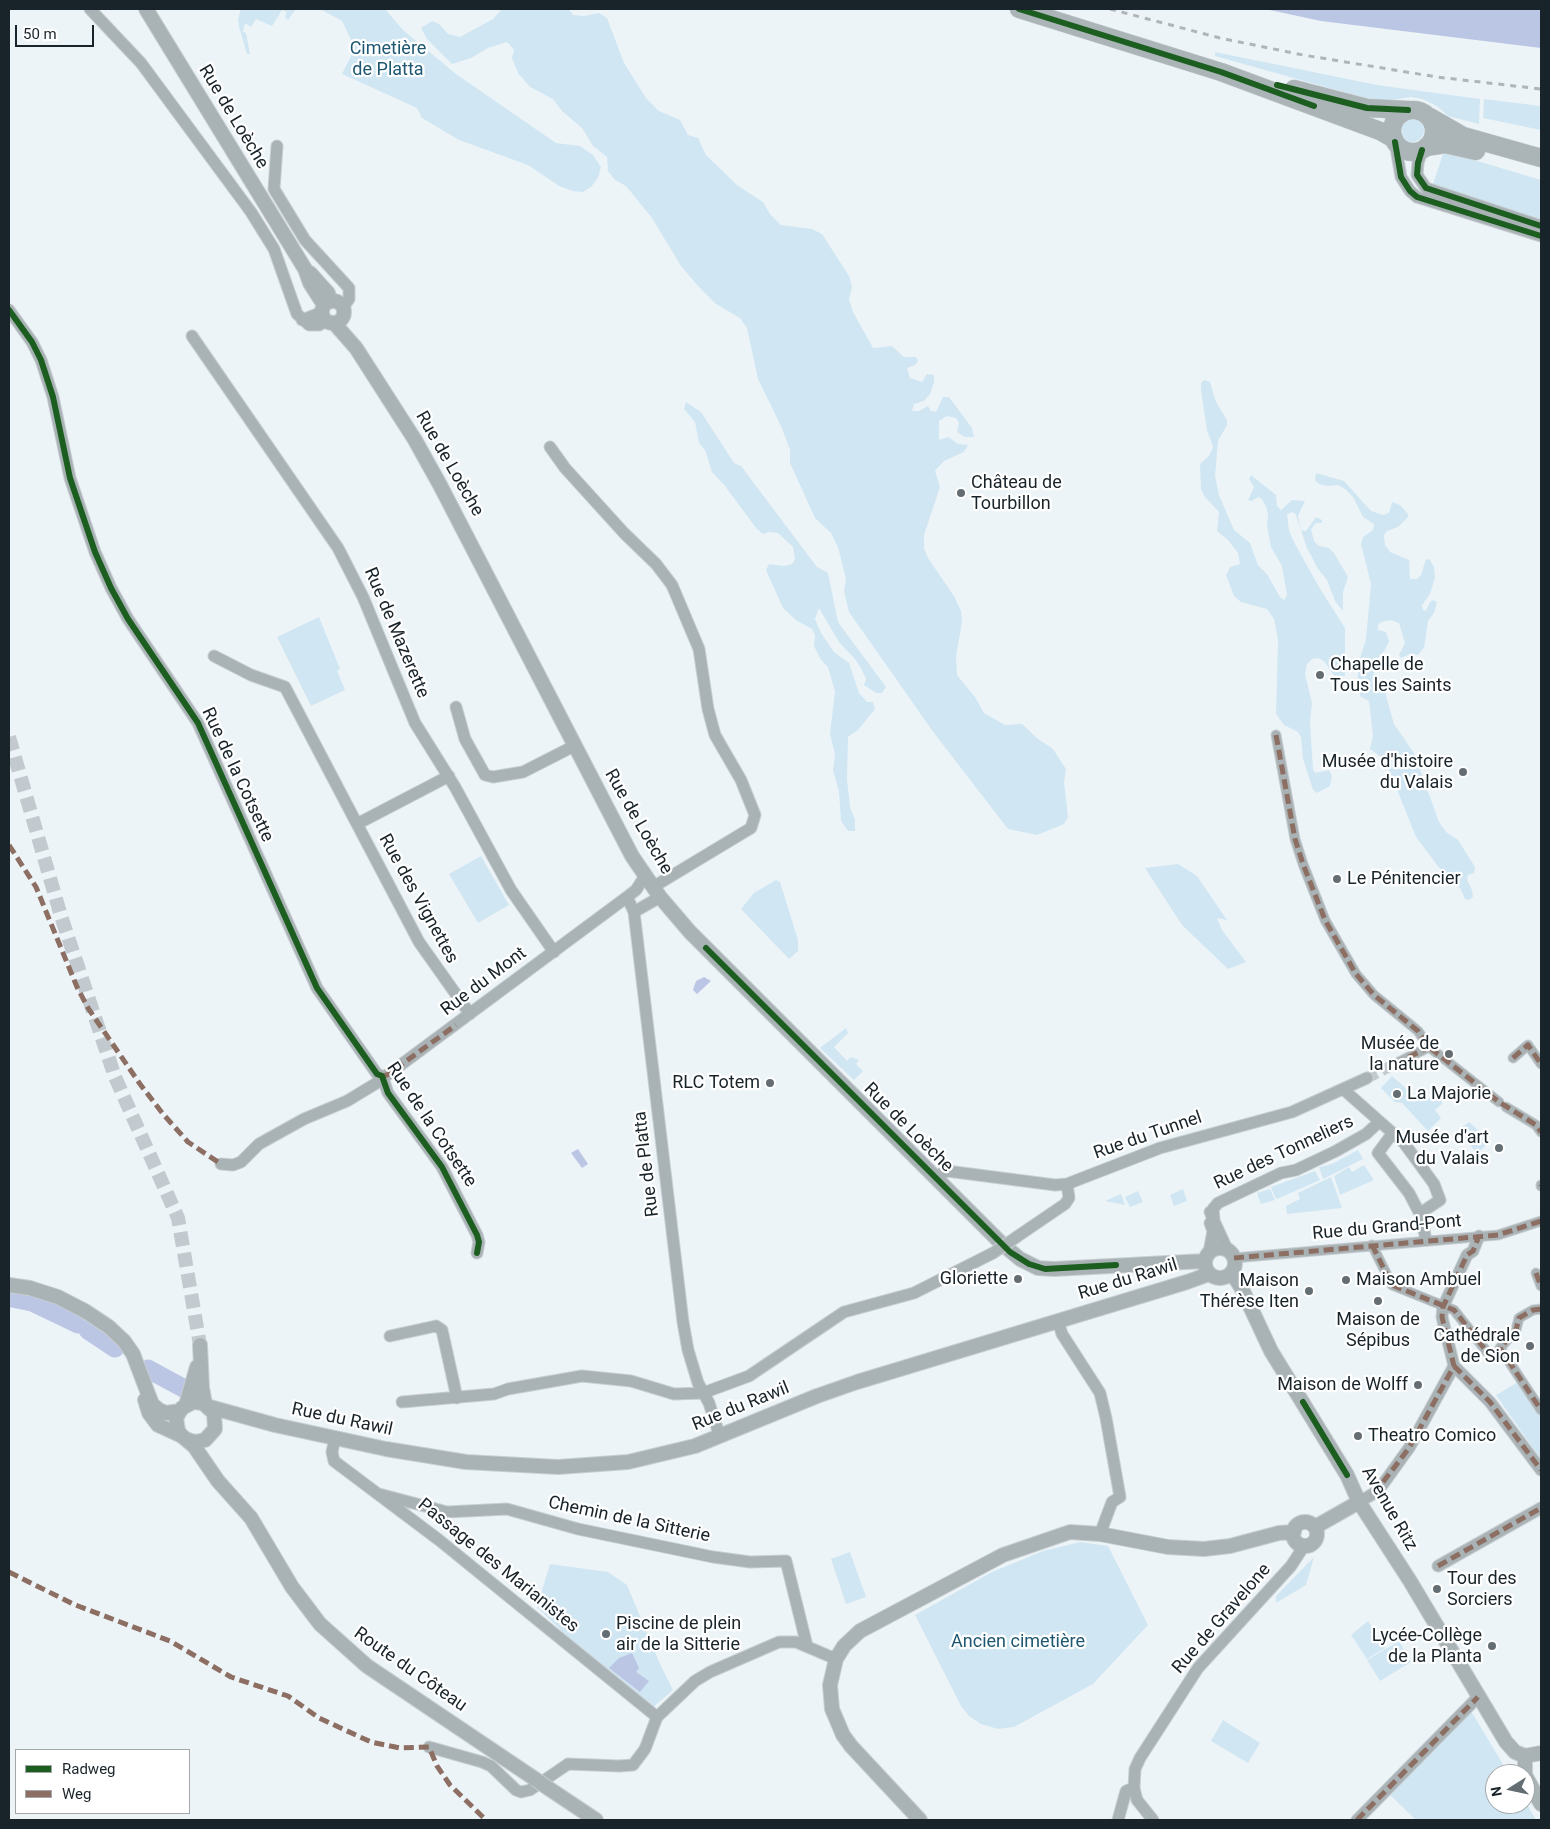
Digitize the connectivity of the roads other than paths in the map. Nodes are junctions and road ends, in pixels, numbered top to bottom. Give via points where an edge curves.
1 (90, 9) edge
2 (146, 9) edge
3 (1019, 9) edge
4 (1220, 72) junction
5 (1408, 110) junction
6 (1430, 117) junction
7 (1395, 141) junction
8 (277, 146) dead end
9 (1424, 149) junction
10 (1541, 158) edge
11 (1541, 170) edge
12 (1541, 226) edge
13 (1541, 236) edge
14 (9, 310) edge
15 (332, 311) junction
16 (192, 336) dead end
17 (550, 447) dead end
18 (214, 656) dead end
19 (456, 708) dead end
20 (1276, 735) dead end
21 (574, 746) junction
22 (449, 776) junction
23 (357, 824) junction
24 (653, 887) junction
25 (627, 897) junction
26 (634, 912) junction
27 (604, 914) junction
28 (554, 952) junction
29 (470, 1014) junction
30 (1430, 1047) junction
31 (1513, 1058) dead end
32 (1395, 1064) tunnel mouth
33 (1541, 1064) edge
34 (382, 1076) junction
35 (1367, 1078) tunnel mouth
36 (1343, 1089) junction
37 (1379, 1122) junction
38 (1541, 1132) edge
39 (1392, 1134) junction
40 (221, 1164) dead end
41 (935, 1177) junction
42 (1067, 1184) junction
43 (1421, 1216) junction
44 (1214, 1219) junction
45 (1541, 1221) edge
46 (1479, 1236) junction
47 (1426, 1240) junction
48 (1372, 1245) junction
49 (478, 1253) dead end
50 (1231, 1254) junction
51 (1207, 1262) junction
52 (1232, 1273) junction
53 (1536, 1273) dead end
54 (9, 1285) edge
55 (1541, 1286) edge
56 (1443, 1306) junction
57 (1541, 1309) edge
58 (1058, 1321) junction
59 (390, 1336) dead end
60 (1491, 1356) dead end
61 (1454, 1366) junction
62 (140, 1369) junction
63 (703, 1393) junction
64 (457, 1398) junction
65 (402, 1402) dead end
66 (207, 1406) junction
67 (183, 1408) junction
68 (1541, 1410) edge
69 (275, 1425) junction
70 (211, 1435) junction
71 (720, 1437) junction
72 (185, 1438) junction
73 (335, 1438) junction
74 (207, 1462) junction
75 (1541, 1470) edge
76 (379, 1494) junction
77 (1360, 1502) junction
78 (1541, 1508) edge
79 (1315, 1527) junction
80 (1294, 1532) junction
81 (1100, 1534) junction
82 (1304, 1546) junction
83 (1438, 1566) dead end
84 (807, 1646) junction
85 (836, 1659) junction
86 (1478, 1697) junction
87 (657, 1717) junction
88 (429, 1747) dead end
89 (1541, 1753) edge
90 (1525, 1756) junction
91 (1134, 1788) junction
92 (1541, 1804) edge
93 (596, 1820) edge
94 (920, 1820) edge
95 (1118, 1820) edge
96 (1153, 1820) edge
97 (1357, 1820) edge

1 - 15 street via 140,63 251,212 274,249 294,308 302,320
2 - 15 street, Rue de Loèche via 305,269 310,283
3 - 4 main road
4 - 5 main road via 1367,108
4 - 7 main road via 1380,131
5 - 6 main road via 1422,111
5 - 7 main road via 1395,120 1392,129
6 - 9 main road via 1434,132
6 - 10 main road via 1463,136
7 - 9 main road via 1406,150
7 - 13 street via 1401,177 1417,197
8 - 15 street via 276,194 305,240 347,284 349,299
9 - 11 main road via 1452,144
9 - 12 street via 1418,163 1418,175 1426,188
14 - 34 street, Rue de la Cotsette via 41,360 53,397 67,466 105,576 128,618 198,723 317,988 377,1074
15 - 21 street, Rue de Loèche via 415,440
16 - 22 street, Rue de Mazerette via 338,548 412,717
17 - 24 street via 565,468 672,585 695,636 715,735 741,780 755,815 751,828
18 - 23 street, Rue des Vignettes via 251,675 285,687
19 - 21 street via 465,739 484,775 493,777 523,772
20 - 30 street via 1295,839 1325,920 1356,974 1374,996 1418,1031
21 - 24 street, Rue de Loèche via 619,835
22 - 23 street
22 - 28 street, Rue de Mazerette via 511,890
23 - 29 street, Rue des Vignettes via 418,942
24 - 25 street, Rue du Mont via 636,890
24 - 26 street
24 - 41 street, Rue de Loèche via 706,948
25 - 26 street, Rue de Platta
25 - 27 street, Rue du Mont
26 - 27 street
26 - 63 street, Rue de Platta via 683,1322 688,1350
27 - 28 street, Rue du Mont
28 - 29 street, Rue du Mont
29 - 34 street, Rue du Mont
30 - 32 street
30 - 38 street via 1502,1104 1536,1125
31 - 33 street via 1528,1045
34 - 40 street, Rue du Mont via 347,1101 304,1119 259,1144 241,1162
34 - 49 street, Rue de la Cotsette via 388,1093 442,1167 477,1235
35 - 36 street, Rue du Tunnel
36 - 37 street
36 - 42 street, Rue du Tunnel via 1284,1114 1160,1148
37 - 39 street
37 - 44 street, Rue des Tonneliers via 1366,1134 1336,1151 1218,1203 1213,1209
39 - 43 street via 1378,1153 1409,1193
39 - 43 street via 1404,1143 1434,1184 1440,1200
41 - 42 street, Rue du Tunnel via 947,1171 1015,1181
41 - 51 street, Rue de Loèche via 1010,1252 1038,1268 1054,1270
42 - 63 street, bridge via 1069,1198 1065,1204 993,1253 914,1293 844,1312 749,1376
43 - 47 street
44 - 50 street, Rue des Tonneliers
44 - 51 street, Rue des Tonneliers via 1207,1209 1213,1231
45 - 46 street, Rue du Grand-Pont via 1514,1231
46 - 47 street, Rue du Grand-Pont
46 - 56 street
47 - 48 street, Rue du Grand-Pont
48 - 50 street, Rue du Grand-Pont
48 - 56 street via 1392,1285
50 - 51 street via 1216,1248
50 - 52 street
51 - 52 street via 1213,1277 1223,1278
51 - 58 street, Rue du Rawil via 1187,1282
52 - 77 street, Avenue Ritz via 1271,1351 1348,1475
53 - 55 street
54 - 62 street via 50,1294 85,1311 124,1341
56 - 60 street via 1454,1310
56 - 61 street via 1442,1317
57 - 68 street via 1519,1318 1516,1330 1500,1348
58 - 71 street, Rue du Rawil via 857,1382
58 - 81 street via 1062,1334 1100,1393 1106,1418 1120,1497 1112,1502
59 - 64 street via 436,1326 442,1330
61 - 75 street via 1490,1402
61 - 77 street via 1409,1448 1374,1494
62 - 67 street via 148,1398 155,1407 166,1413
62 - 72 street via 146,1406 152,1419 163,1429
63 - 64 street via 674,1394 631,1381 582,1376
63 - 71 street, Rue de Platta
64 - 65 street
66 - 67 street via 196,1402
66 - 67 street via 202,1388 200,1349
66 - 69 street, Rue du Rawil
66 - 70 street via 216,1420
67 - 72 street via 176,1424
69 - 70 street, Rue du Rawil via 237,1423 224,1426
69 - 73 street, Rue du Rawil
70 - 72 street via 199,1442
70 - 74 street
71 - 73 street, Rue du Rawil via 680,1451 637,1460 558,1467 466,1462
72 - 74 street, Route du Côteau
73 - 76 street, Passage des Marianistes via 334,1461
74 - 93 street, Route du Côteau, bridge via 218,1481 251,1518 302,1601 334,1639 374,1670
76 - 84 street, Chemin de la Sitterie via 447,1512 507,1509 578,1529 713,1557 750,1562 786,1561
76 - 87 street, Passage des Marianistes
77 - 79 street
77 - 86 street, Avenue Ritz
78 - 83 street
79 - 80 street via 1304,1522
79 - 82 street via 1316,1540
80 - 81 street via 1204,1549 1168,1547
80 - 82 street via 1296,1541
81 - 85 street via 1070,1532 1019,1548 987,1563 860,1631
82 - 91 street, Rue de Gravelone via 1291,1566 1212,1652 1184,1688 1140,1758 1135,1769
84 - 85 street
84 - 87 street via 778,1642 710,1672 695,1681
85 - 94 street via 830,1697 836,1722 843,1735
86 - 90 street, Avenue Ritz via 1506,1742 1515,1752
86 - 97 street
87 - 88 street via 645,1749 633,1765 568,1764 538,1786 522,1792 482,1762
89 - 90 street
90 - 92 street via 1525,1775
91 - 95 street via 1126,1791
91 - 96 street via 1137,1800

